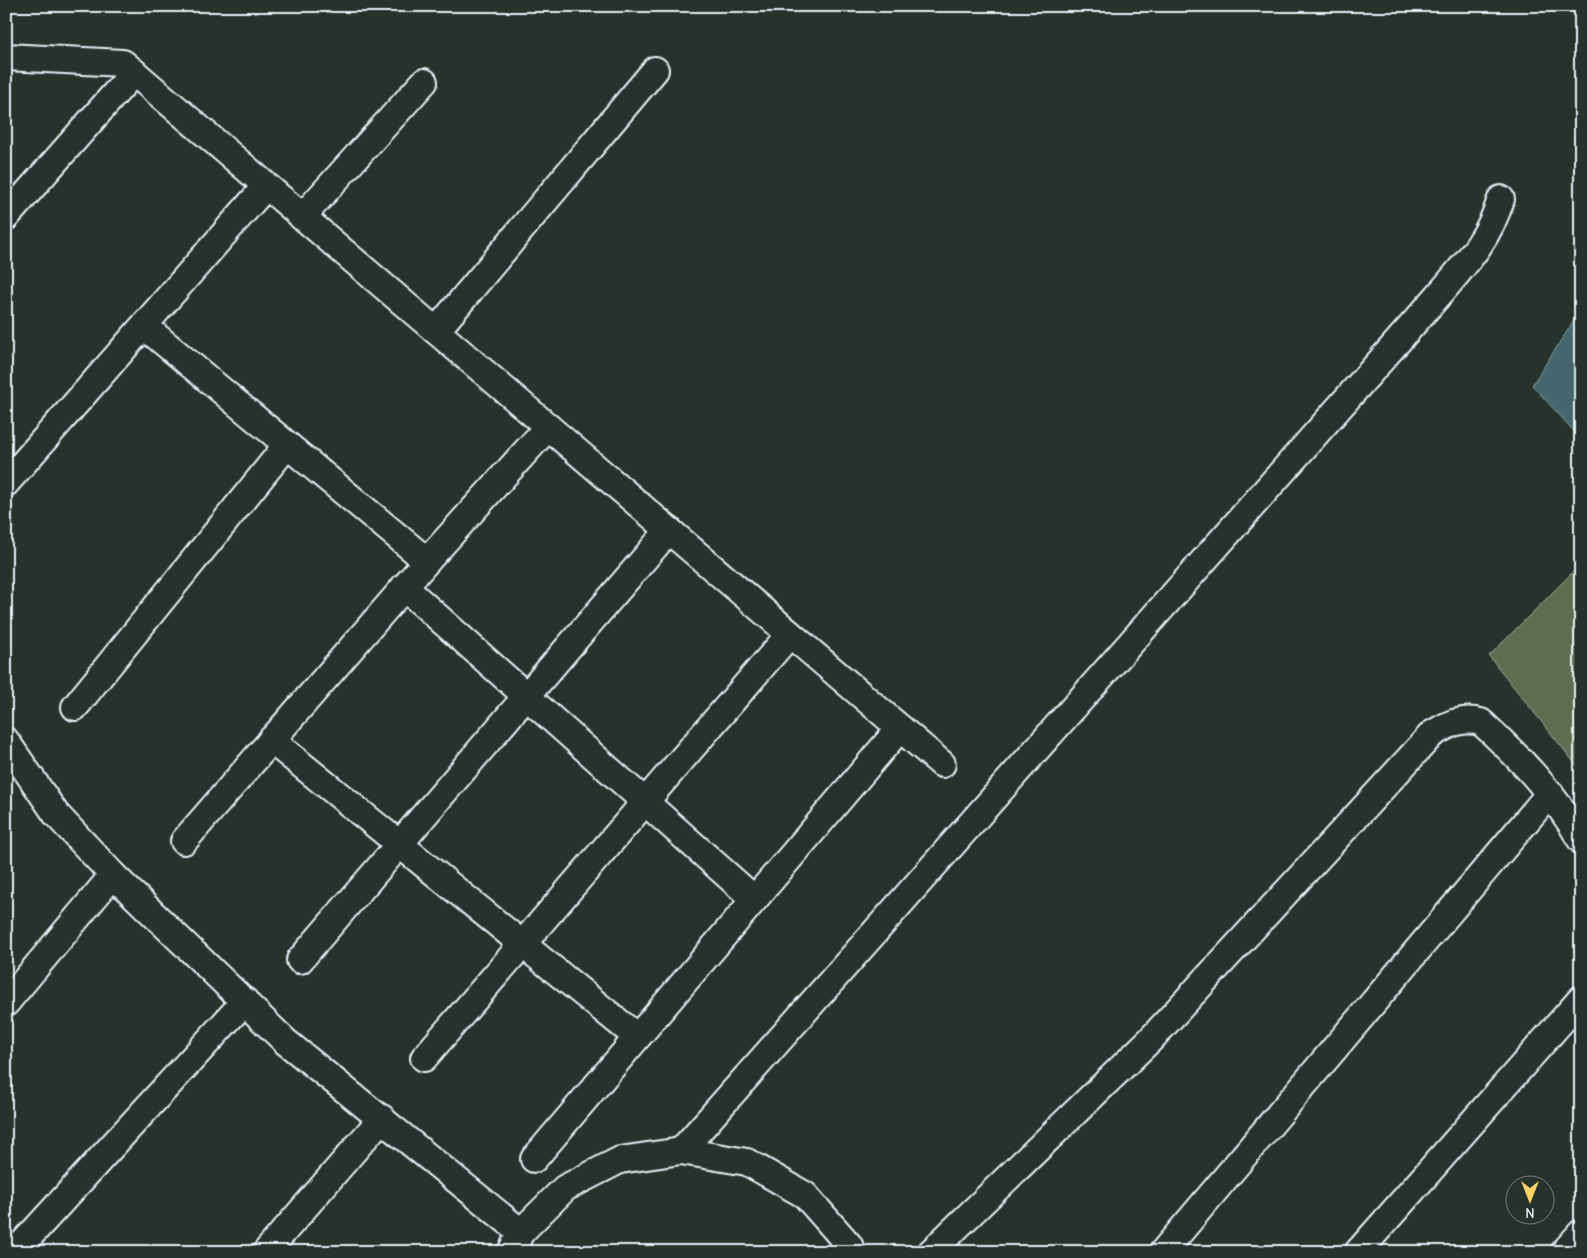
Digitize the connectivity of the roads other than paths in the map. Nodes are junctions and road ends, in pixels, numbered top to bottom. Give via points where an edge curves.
1 (6, 57) edge
2 (655, 70) dead end
3 (134, 72) junction
4 (424, 82) dead end
5 (266, 186) junction
6 (1501, 199) dead end
7 (6, 217) edge
8 (302, 217) junction
9 (144, 326) junction
10 (436, 332) junction
11 (548, 427) junction
12 (287, 445) junction
13 (6, 483) edge
14 (668, 530) junction
15 (427, 561) junction
16 (404, 587) junction
17 (790, 634) junction
18 (526, 696) junction
19 (75, 707) dead end
20 (900, 728) junction
21 (271, 740) junction
22 (6, 741) edge
23 (942, 764) dead end
24 (1550, 793) junction
25 (644, 802) junction
26 (1581, 840) edge
27 (184, 841) dead end
28 (400, 844) junction
29 (113, 875) junction
30 (754, 899) junction
31 (522, 943) junction
32 (300, 960) dead end
33 (1581, 999) edge
34 (245, 1001) junction
35 (6, 1003) edge
36 (637, 1038) junction
37 (424, 1058) dead end
38 (382, 1118) junction
39 (682, 1151) junction
40 (534, 1159) dead end
41 (1581, 1233) edge
42 (516, 1242) edge
43 (15, 1252) edge
44 (266, 1252) edge
45 (852, 1252) edge
46 (931, 1252) edge
47 (1163, 1252) edge
48 (1358, 1252) edge
49 (1564, 1252) edge

1 - 3 street via 123,63
2 - 10 street
3 - 5 street
3 - 7 street
4 - 8 street
5 - 8 street
5 - 9 street
6 - 39 street via 1484,241 1437,297
8 - 10 street
9 - 12 street
9 - 13 street
10 - 11 street
11 - 14 street
11 - 15 street
12 - 15 street
12 - 19 street
14 - 17 street
14 - 18 street
15 - 16 street
16 - 18 street
16 - 21 street
17 - 20 street
17 - 25 street
18 - 25 street
18 - 28 street
20 - 23 street
20 - 30 street
21 - 27 street
21 - 28 street
22 - 29 street via 56,814
24 - 26 street
24 - 46 street via 1481,722 1466,718 1451,722 1432,734 1151,1039
24 - 47 street
25 - 30 street
25 - 31 street
28 - 31 street
28 - 32 street
29 - 34 street
29 - 35 street
30 - 36 street
31 - 36 street
31 - 37 street
33 - 48 street
34 - 38 street via 286,1042
34 - 43 street
36 - 40 street
38 - 42 street
38 - 44 street
39 - 42 street via 620,1160 565,1188
39 - 45 street via 747,1162 805,1195
41 - 49 street

